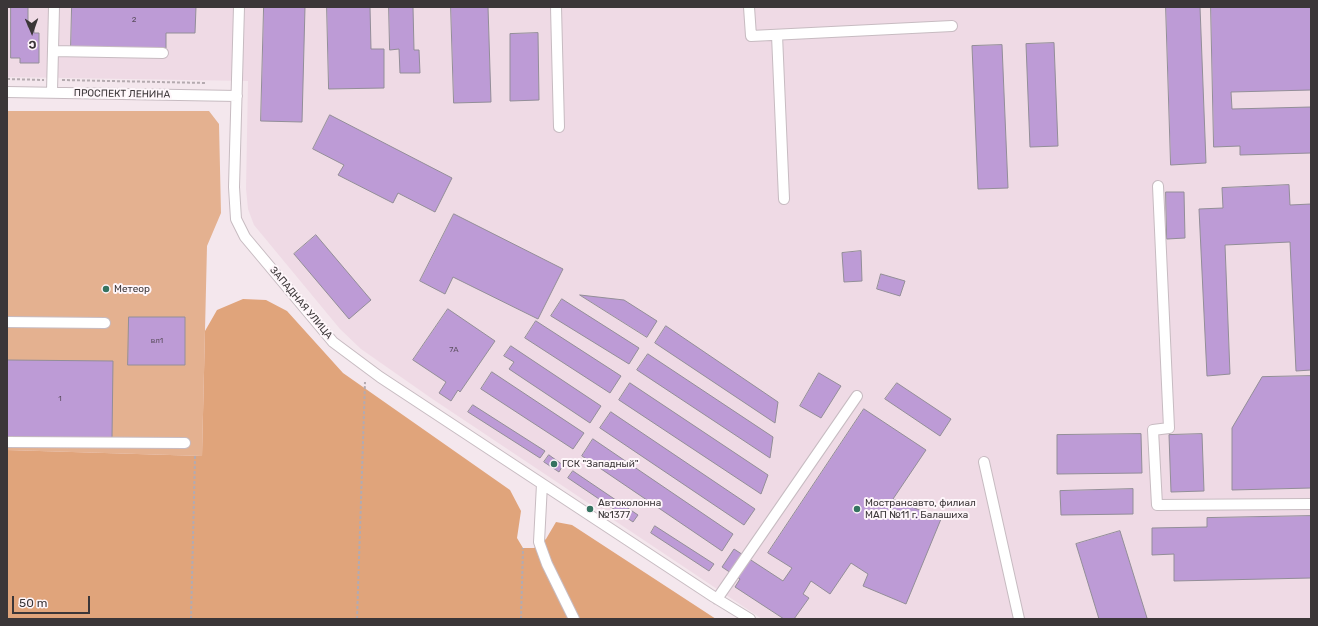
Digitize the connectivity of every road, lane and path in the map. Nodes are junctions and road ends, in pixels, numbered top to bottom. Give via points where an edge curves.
1 (54, 7) edge
2 (239, 7) edge
3 (556, 7) edge
4 (749, 7) edge
5 (952, 26) dead end
6 (776, 35) junction
7 (53, 51) junction
8 (163, 54) dead end
9 (7, 79) edge
10 (52, 80) junction
11 (206, 83) dead end
12 (7, 92) edge
13 (52, 92) junction
14 (237, 96) junction
15 (559, 126) dead end
16 (1158, 186) dead end
17 (784, 199) dead end
18 (7, 322) edge
19 (105, 323) dead end
20 (365, 382) dead end
21 (857, 396) dead end
22 (7, 442) edge
23 (185, 443) dead end
24 (195, 456) dead end
25 (984, 462) dead end
26 (542, 484) junction
27 (1311, 504) edge
28 (523, 548) dead end
29 (717, 599) junction
30 (191, 619) edge
31 (357, 619) edge
32 (521, 619) edge
33 (574, 619) edge
34 (750, 619) edge
35 (1020, 619) edge

1 - 7 street
2 - 14 street, ЗАПАДНАЯ УЛИЦА
3 - 15 street
4 - 6 street via 750,36
5 - 6 street
6 - 17 street
7 - 8 street
7 - 10 street
9 - 10 path
10 - 11 path
10 - 13 street
12 - 13 street, ПРОСПЕКТ ЛЕНИНА
13 - 14 street, ПРОСПЕКТ ЛЕНИНА
14 - 26 street, ЗАПАДНАЯ УЛИЦА via 234,187 236,219 245,237 333,342 380,377
16 - 27 street via 1169,428 1153,430 1156,505
18 - 19 street
20 - 31 path
21 - 29 street
22 - 23 street
24 - 30 path
25 - 35 street
26 - 29 street, ЗАПАДНАЯ УЛИЦА
26 - 33 street via 539,542
28 - 32 path
29 - 34 street, ЗАПАДНАЯ УЛИЦА

